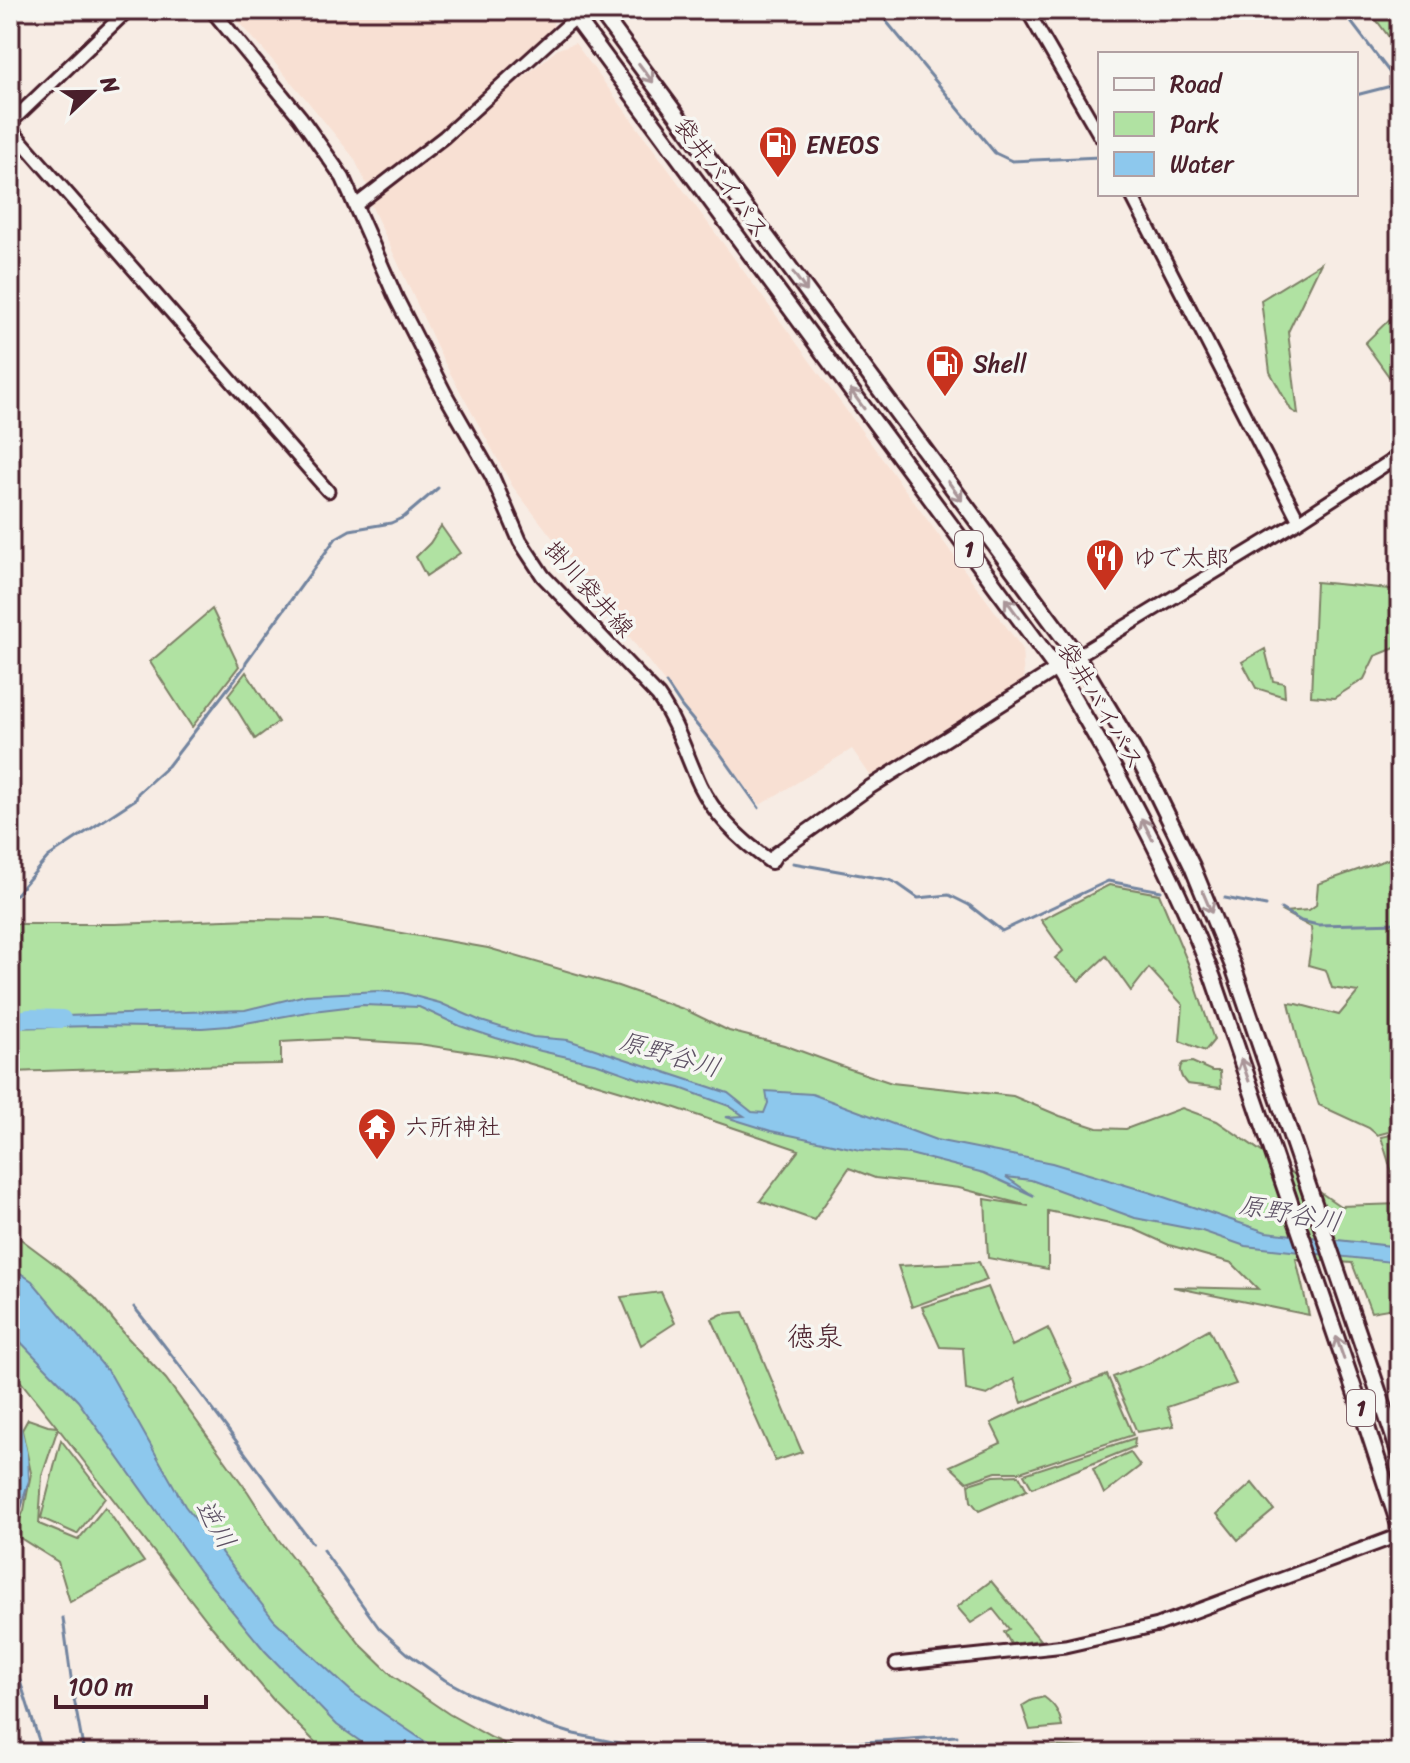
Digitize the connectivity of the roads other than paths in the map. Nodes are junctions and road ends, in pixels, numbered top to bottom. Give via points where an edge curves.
1 (128, 10) edge
2 (212, 10) edge
3 (599, 10) edge
4 (1027, 10) edge
5 (577, 13) edge
6 (10, 125) edge
7 (1098, 133) edge
8 (1132, 196) edge
9 (356, 205) junction
10 (1400, 455) edge
11 (328, 491) dead end
12 (1299, 521) junction
13 (1077, 656) junction
14 (1056, 668) junction
15 (1400, 1455) edge
16 (1400, 1528) edge
17 (1400, 1535) edge
18 (896, 1664) dead end

1 - 6 street
2 - 9 main road, 掛川袋井線 via 328,154
3 -> 13 highway, 袋井バイパス / 1
4 - 7 street
5 - 9 street via 444,137
14 -> 5 highway, 袋井バイパス / 1
6 - 11 street
8 - 12 street
9 - 14 main road, 掛川袋井線 via 396,298 531,560 658,696 706,796 747,845 771,862 867,789
10 - 12 street
12 - 13 street
13 - 14 main road, 掛川袋井線
13 -> 15 highway, 袋井バイパス / 1 via 1133,749 1192,866 1233,966
16 -> 14 highway, 袋井バイパス / 1 via 1191,920 1151,836
17 - 18 street via 1158,1625 1065,1646

